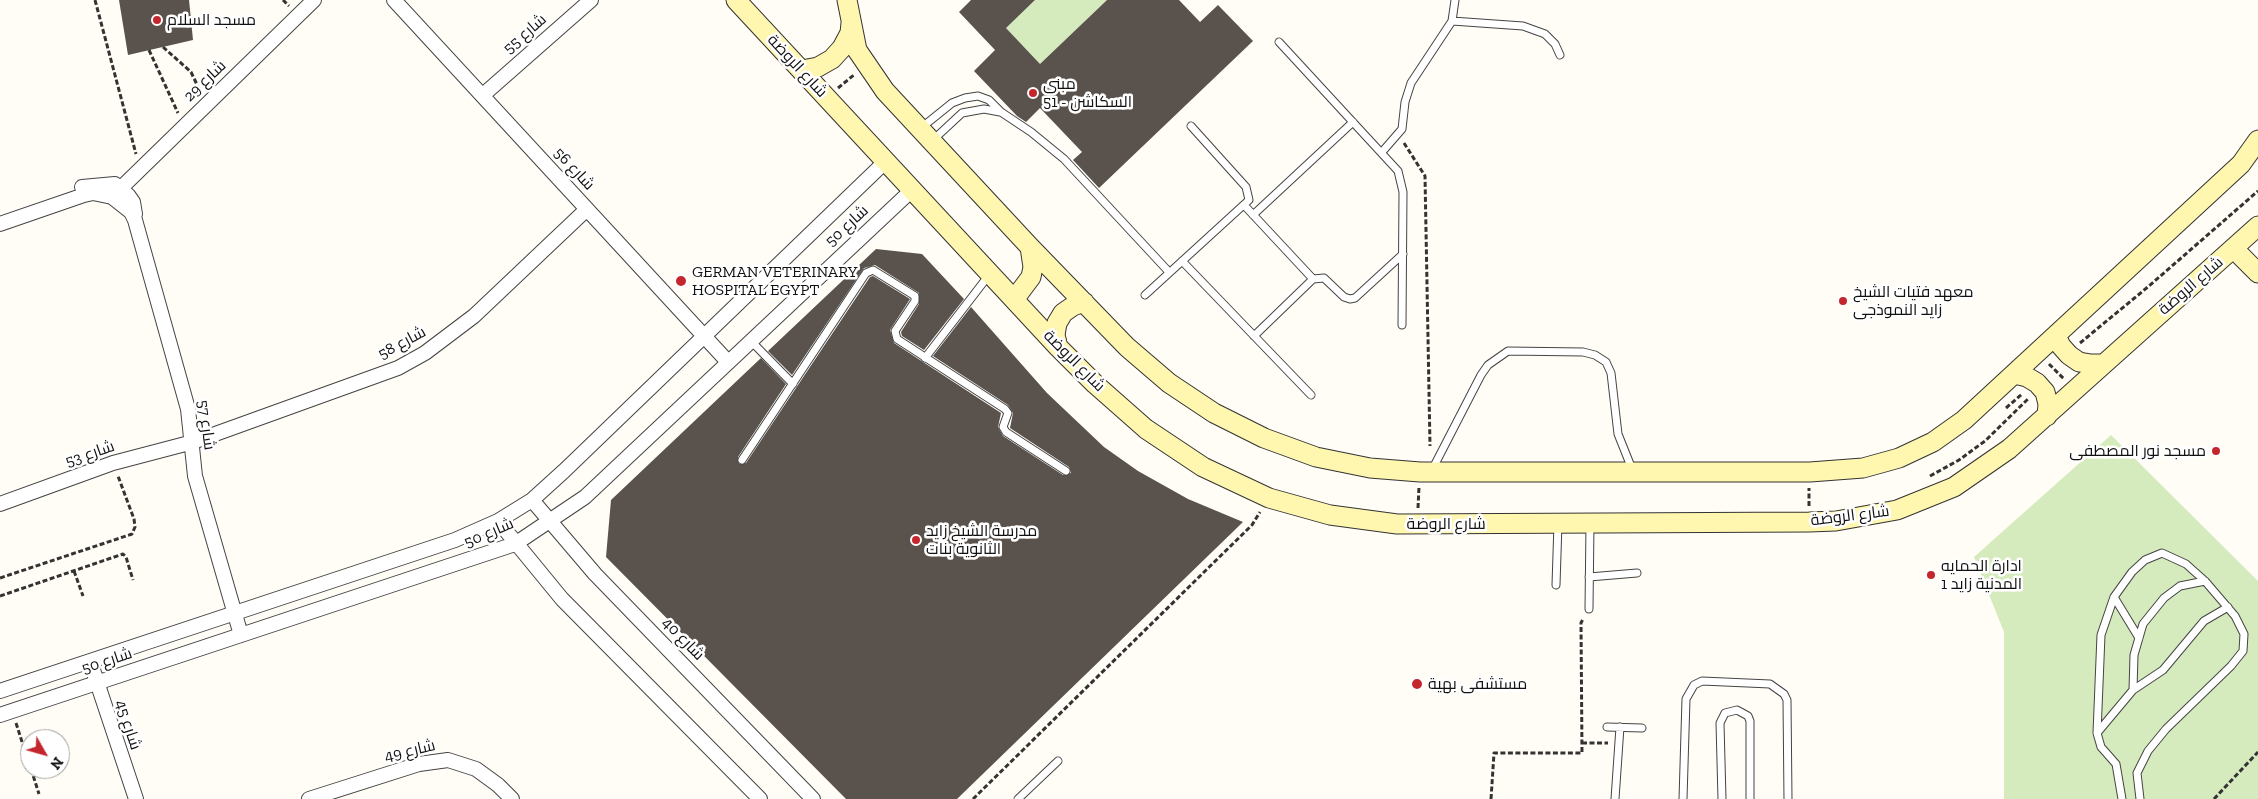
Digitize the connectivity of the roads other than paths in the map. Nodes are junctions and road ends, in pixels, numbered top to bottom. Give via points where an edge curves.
1 (314, 0) edge
2 (394, 0) edge
3 (591, 0) edge
4 (736, 0) edge
5 (1455, 0) edge
6 (850, 6) edge
7 (1452, 21) junction
8 (1279, 42) dead end
9 (1560, 55) dead end
10 (802, 70) junction
11 (482, 95) junction
12 (1001, 112) junction
13 (1353, 122) junction
14 (1191, 126) dead end
15 (926, 135) junction
16 (2258, 140) edge
17 (1382, 152) junction
18 (886, 160) junction
19 (121, 188) junction
20 (913, 189) junction
21 (1244, 205) junction
22 (587, 209) junction
23 (0, 214) edge
24 (1253, 215) junction
25 (135, 220) junction
26 (0, 224) edge
27 (2258, 226) edge
28 (1030, 247) junction
29 (2234, 249) junction
30 (1403, 254) junction
31 (1182, 261) junction
32 (1169, 272) junction
33 (990, 273) junction
34 (2258, 273) edge
35 (1313, 278) junction
36 (1145, 295) dead end
37 (1012, 297) junction
38 (1084, 302) junction
39 (1402, 325) dead end
40 (704, 336) junction
41 (1254, 336) junction
42 (2056, 336) junction
43 (750, 340) junction
44 (1058, 347) junction
45 (925, 358) junction
46 (728, 362) junction
47 (2102, 364) junction
48 (2015, 374) junction
49 (793, 384) junction
50 (1311, 394) dead end
51 (2047, 416) junction
52 (193, 442) junction
53 (742, 460) dead end
54 (1066, 471) dead end
55 (1425, 472) junction
56 (1634, 472) junction
57 (532, 500) junction
58 (0, 504) edge
59 (498, 521) junction
60 (549, 522) junction
61 (1558, 523) junction
62 (1590, 523) junction
63 (515, 544) junction
64 (1637, 573) dead end
65 (1590, 577) junction
66 (2205, 581) junction
67 (1556, 585) dead end
68 (2114, 596) junction
69 (2228, 607) junction
70 (1589, 609) road end
71 (235, 613) junction
72 (241, 635) junction
73 (2139, 638) junction
74 (90, 661) junction
75 (96, 682) junction
76 (2133, 690) junction
77 (0, 691) edge
78 (6, 713) edge
79 (1607, 727) dead end
80 (1620, 727) junction
81 (1642, 728) dead end
82 (2097, 733) junction
83 (1058, 761) dead end
84 (136, 799) edge
85 (308, 799) edge
86 (512, 799) edge
87 (760, 799) edge
88 (813, 799) edge
89 (1018, 799) edge
90 (1615, 799) edge
91 (1683, 799) edge
92 (1722, 799) edge
93 (1750, 799) edge
94 (1788, 799) edge
95 (2122, 799) edge
96 (2140, 799) edge

1 - 19 street, شارع 29
2 - 11 street, شارع 56
3 - 11 street, شارع 55
4 - 10 street, شارع الروضة
5 - 7 lane
6 - 10 street via 850,33 842,48 818,67
6 - 15 street via 857,50 885,91
7 - 9 lane via 1524,26 1545,34 1556,44
7 - 17 lane via 1411,83 1398,135
8 - 13 lane
10 - 18 street, شارع الروضة
11 - 22 street, شارع 56
12 - 15 lane via 984,109 962,113
12 - 15 lane via 989,100 978,96 965,98 952,103
12 - 32 lane via 1032,132 1064,160
13 - 17 lane
13 - 24 lane
14 - 21 lane via 1246,187 1249,200
15 - 28 street
16 - 42 street via 2241,164
17 - 30 lane via 1402,180
18 - 20 street, شارع الروضة
18 - 40 street, شارع 50
19 - 23 street via 107,184 83,187
19 - 25 street, شارع 57 via 133,202
20 - 33 street, شارع الروضة
20 - 43 street, شارع 50
21 - 24 lane
21 - 31 lane
22 - 40 street, شارع 56
22 - 52 street, شارع 58 via 474,316 425,353 398,368
24 - 35 lane
25 - 26 street, شارع 57 via 119,201 93,193
25 - 52 street, شارع 57 via 188,409
27 - 29 street, شارع الروضة
28 - 37 street via 1031,277
28 - 38 street
29 - 34 street
29 - 47 street, شارع الروضة
30 - 35 lane via 1356,298 1344,297 1324,278
30 - 39 lane
31 - 32 lane
31 - 41 lane
32 - 36 lane
33 - 37 street, شارع الروضة
33 - 45 lane
35 - 41 lane
37 - 44 street, شارع الروضة
38 - 44 street via 1063,313 1056,329
38 - 55 street via 1126,347 1168,383 1214,413 1264,438 1316,456 1370,468
40 - 46 street, شارع 56
40 - 57 street, شارع 50
41 - 50 lane
42 - 47 street via 2074,358
42 - 48 street
43 - 46 street, شارع 50
43 - 49 lane
44 - 61 street, شارع الروضة via 1146,429 1202,467 1269,498 1330,515 1397,524
45 - 49 lane via 894,334 915,296 876,271 869,270
45 - 54 lane via 1005,408 1008,413 1003,426 1006,432
46 - 60 street, شارع 50 via 585,497
47 - 51 street, شارع الروضة
48 - 51 street via 2032,380 2045,392
48 - 56 street via 1964,420 1933,442 1899,458 1863,468 1810,472
49 - 53 lane
51 - 62 street, شارع الروضة via 2009,450 1954,487 1897,510 1836,521
52 - 58 street, شارع 53 via 113,463
52 - 71 street, شارع 57 via 195,476
55 - 56 street
55 - 56 lane via 1481,375 1492,361 1508,351 1583,352 1595,354 1606,362 1611,373 1618,434
57 - 59 street, شارع 50
57 - 60 street, شارع 40
59 - 63 street
59 - 71 street, شارع 50 via 455,540
60 - 63 street, شارع 50
60 - 88 street, شارع 40 via 595,574
61 - 62 street, شارع الروضة
61 - 67 lane
62 - 65 lane
63 - 72 street, شارع 50
63 - 87 street via 562,600
64 - 65 lane
65 - 70 lane
66 - 68 lane via 2186,564 2162,554 2145,560
66 - 69 lane
66 - 73 lane via 2180,586 2164,598 2143,624
68 - 73 lane
68 - 82 lane via 2100,635
69 - 76 lane via 2204,621 2163,670
69 - 96 lane via 2244,634 2243,651 2148,751 2137,773
71 - 72 street, شارع 57
71 - 74 street, شارع 50
72 - 75 street, شارع 50
73 - 76 lane via 2134,655
74 - 75 street, شارع 45
74 - 77 street, شارع 50
75 - 78 street, شارع 50
75 - 84 street, شارع 45
76 - 82 lane
79 - 80 lane
80 - 81 lane
80 - 90 lane
82 - 95 lane via 2101,747 2116,764
83 - 89 lane
85 - 86 street, شارع 49 via 419,764 448,760 476,769
91 - 94 lane via 1686,699 1694,685 1702,681 1770,684 1784,694 1787,700
92 - 93 lane via 1720,723 1725,713 1737,710 1748,716 1750,721

